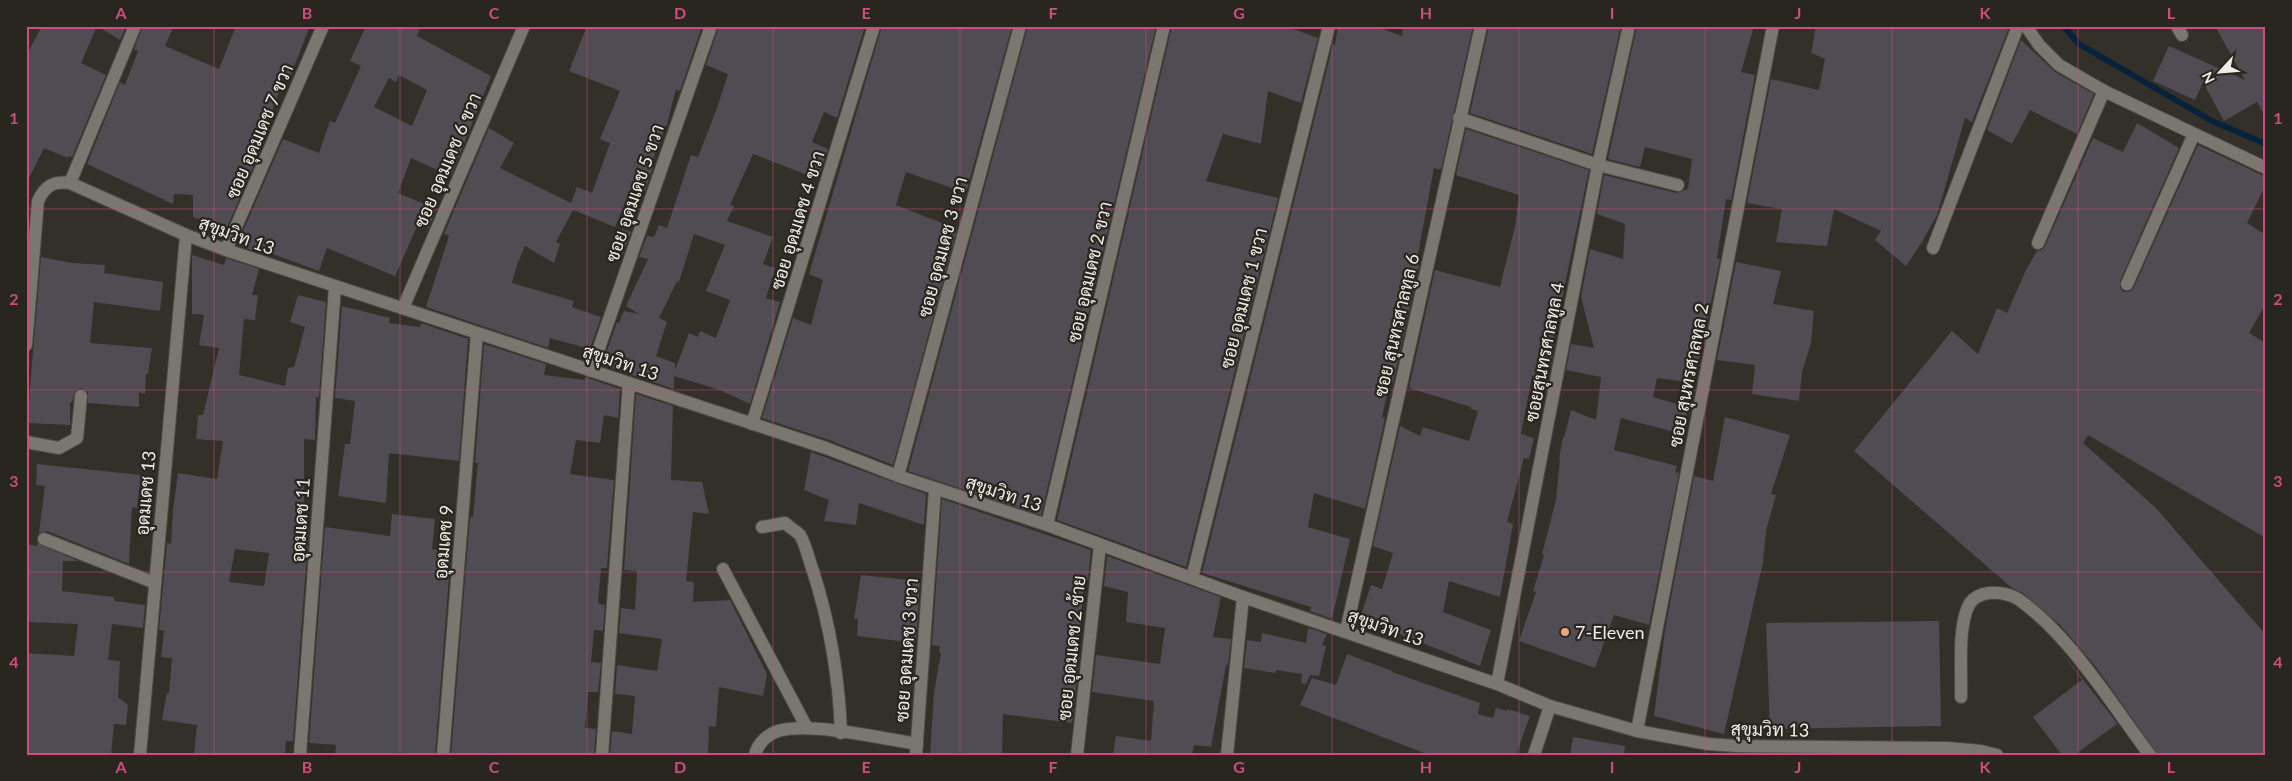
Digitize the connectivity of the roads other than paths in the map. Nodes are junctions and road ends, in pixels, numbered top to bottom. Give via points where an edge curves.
1 (135, 26) edge
2 (323, 26) edge
3 (524, 26) edge
4 (711, 26) edge
5 (874, 26) edge
6 (1020, 26) edge
7 (1164, 26) edge
8 (1329, 26) edge
9 (1481, 26) edge
10 (1629, 26) edge
11 (1773, 26) edge
12 (2018, 26) edge
13 (2026, 26) edge
14 (2104, 91) junction
15 (1459, 118) junction
16 (2194, 134) junction
17 (1598, 165) junction
18 (2266, 168) edge
19 (70, 183) junction
20 (1678, 185) dead end
21 (32, 200) edge
22 (186, 235) junction
23 (2038, 243) dead end
24 (1933, 248) dead end
25 (226, 250) junction
26 (2127, 284) dead end
27 (335, 287) junction
28 (403, 308) junction
29 (28, 310) edge
30 (477, 333) junction
31 (26, 345) edge
32 (590, 371) junction
33 (629, 383) junction
34 (81, 396) dead end
35 (752, 424) junction
36 (26, 442) edge
37 (898, 476) junction
38 (935, 489) junction
39 (1047, 525) junction
40 (762, 527) dead end
41 (44, 539) dead end
42 (1100, 545) junction
43 (723, 569) dead end
44 (1192, 578) junction
45 (155, 583) junction
46 (1243, 597) junction
47 (1346, 631) junction
48 (1497, 684) junction
49 (1961, 697) dead end
50 (1550, 706) junction
51 (807, 728) junction
52 (1637, 731) junction
53 (841, 733) junction
54 (916, 749) edge
55 (140, 755) edge
56 (300, 755) edge
57 (443, 755) edge
58 (602, 755) edge
59 (755, 755) edge
60 (1077, 755) edge
61 (1227, 755) edge
62 (1534, 755) edge
63 (1997, 755) edge
64 (2150, 755) edge

1 - 19 street
2 - 25 street, ซอย อุดมเดช 7 ขวา
3 - 28 street, ซอย อุดมเดช 6 ขวา
4 - 32 street, ซอย อุดมเดช 5 ขวา
5 - 35 street, ซอย อุดมเดช 4 ขวา
6 - 37 street, ซอย อุดมเดช 3 ขวา
7 - 39 street, ซอย อุดมเดช 2 ขวา
8 - 44 street, ซอย อุดมเดช 1 ขวา
9 - 15 street, ซอย สุนทรศาลทูล 6
10 - 17 street, ซอยสุนทรศาลทูล 4
11 - 52 street, ซอย สุนทรศาลทูล 2
12 - 24 street
13 - 14 street via 2058,65
14 - 16 street
14 - 23 street
15 - 17 street
15 - 47 street, ซอย สุนทรศาลทูล 6
16 - 18 street
16 - 26 street
17 - 20 street
17 - 48 street, ซอยสุนทรศาลทูล 4
19 - 21 street via 60,181 51,184
19 - 22 street, สุขุมวิท 13
21 - 29 street
22 - 25 street, สุขุมวิท 13
22 - 45 street, อุดมเดช 13
25 - 27 street, สุขุมวิท 13
27 - 28 street, สุขุมวิท 13
27 - 56 street, อุดมเดช 11
28 - 30 street, สุขุมวิท 13
29 - 31 street
30 - 32 street, สุขุมวิท 13
30 - 57 street, อุดมเดช 9
32 - 33 street, สุขุมวิท 13
33 - 35 street, สุขุมวิท 13
33 - 58 street
34 - 36 street via 77,438 59,448
35 - 37 street, สุขุมวิท 13
37 - 38 street, สุขุมวิท 13
38 - 39 street, สุขุมวิท 13
38 - 54 street, ซอย อุดมเดช 3 ขวา
39 - 42 street, สุขุมวิท 13
40 - 53 street via 785,523 799,535 808,556 832,648 839,688
41 - 45 street
42 - 44 street, สุขุมวิท 13
42 - 60 street, ซอย อุดมเดช 2 ซ้าย
43 - 51 street
44 - 46 street, สุขุมวิท 13
45 - 55 street, อุดมเดช 13
46 - 47 street, สุขุมวิท 13
46 - 61 street
47 - 48 street, สุขุมวิท 13
48 - 50 street, สุขุมวิท 13
49 - 64 street via 1964,625 1970,604 1980,594 1999,592 2017,598 2045,622 2074,654
50 - 52 street, สุขุมวิท 13
50 - 62 street
51 - 53 street
51 - 59 street via 778,731 766,737
52 - 63 street, สุขุมวิท 13 via 1736,746 1947,748
53 - 54 street

